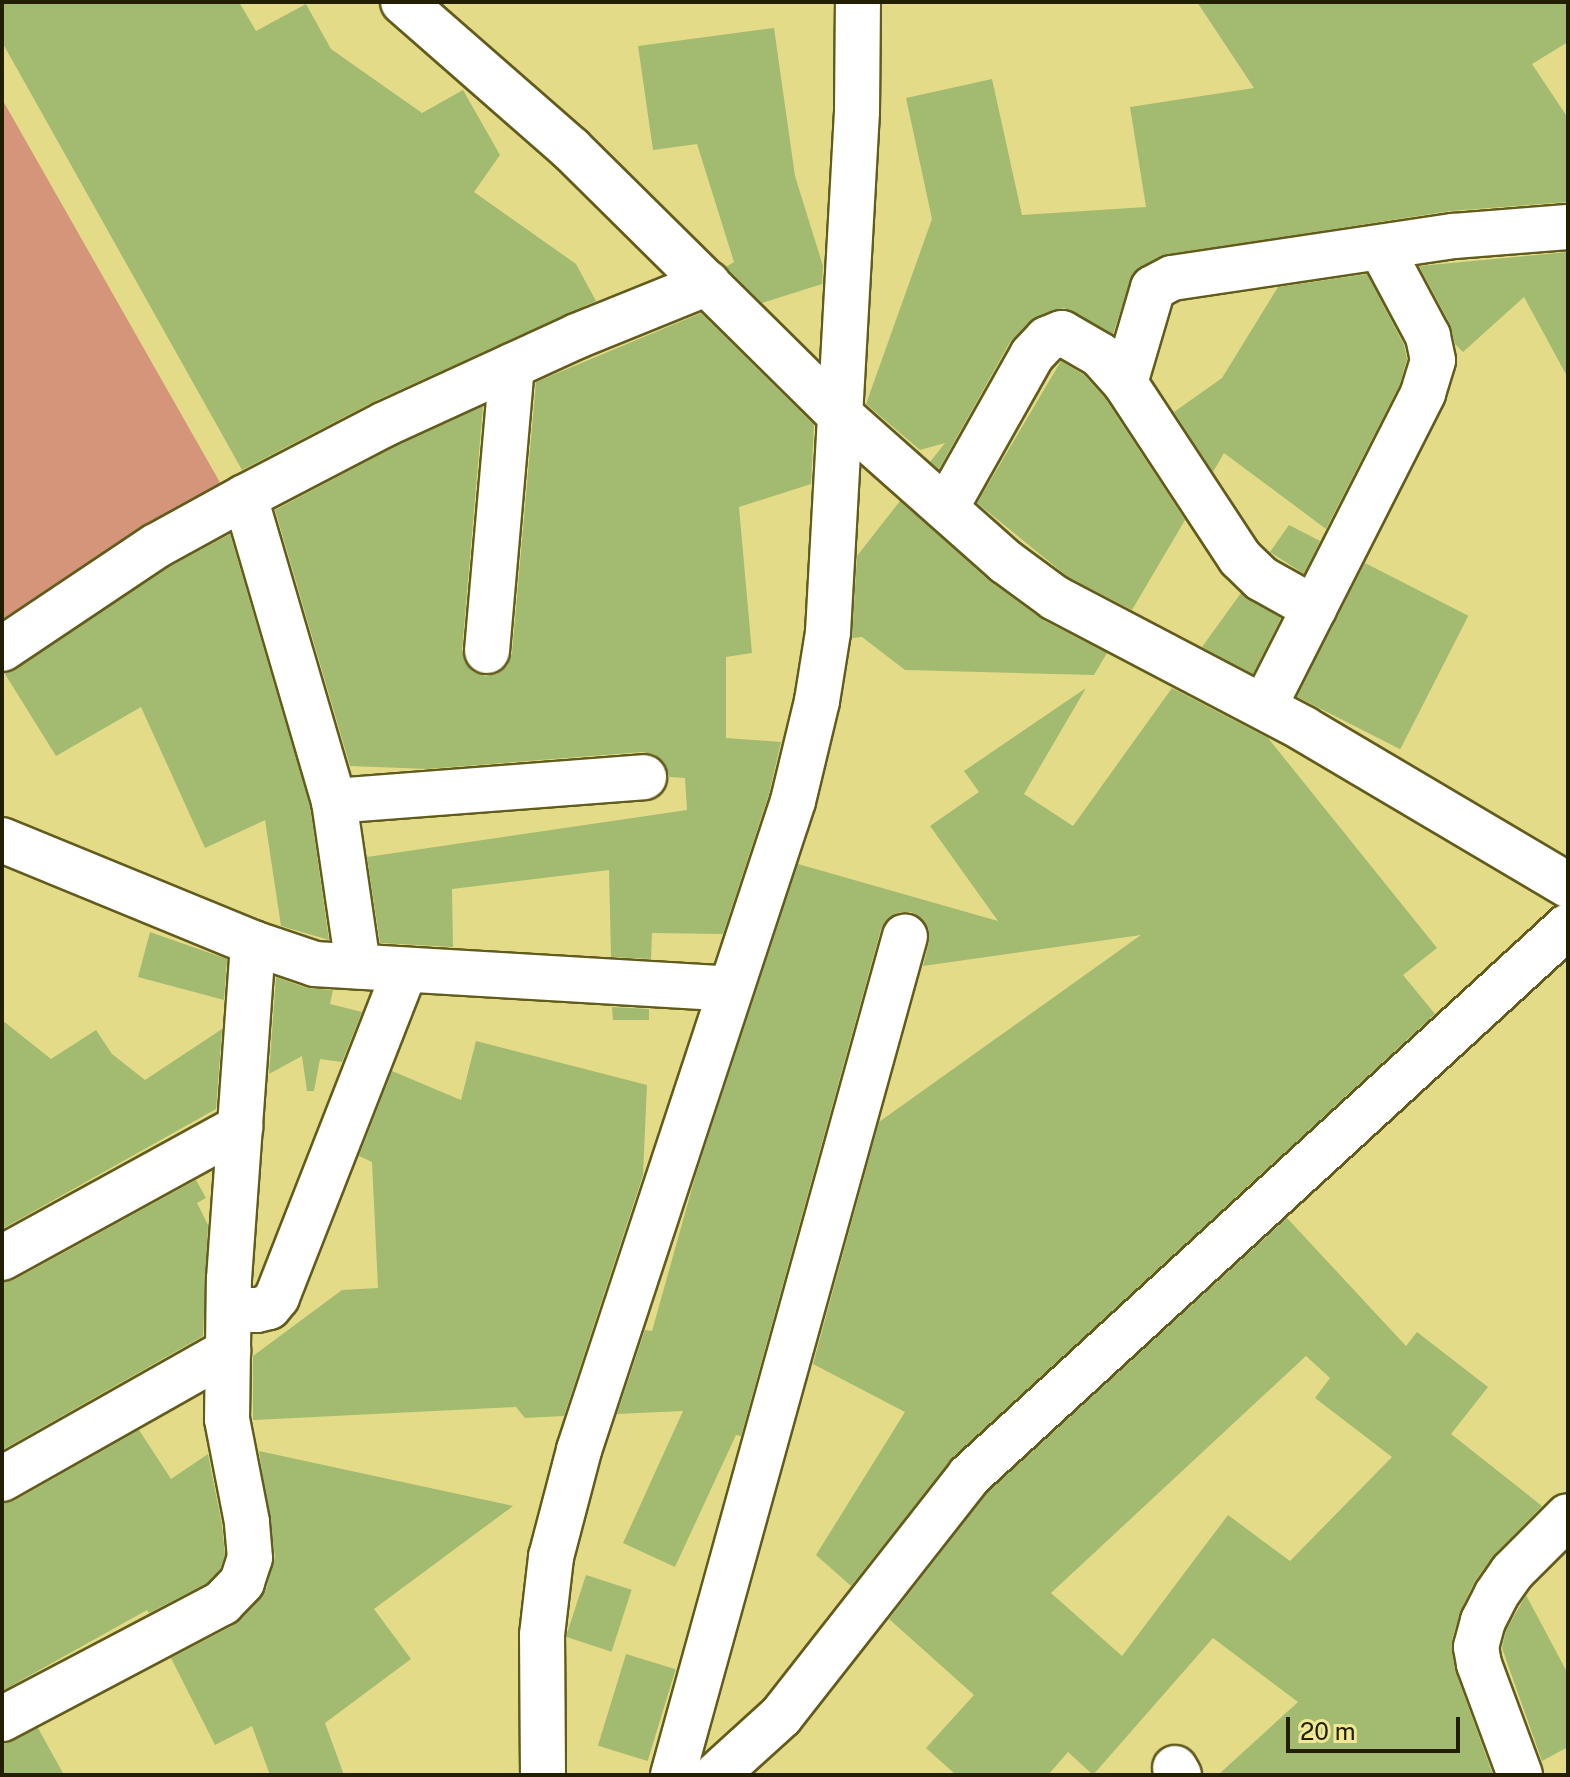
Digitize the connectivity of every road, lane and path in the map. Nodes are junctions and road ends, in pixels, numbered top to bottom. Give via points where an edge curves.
1 (403, 2) edge
2 (858, 2) edge
3 (1568, 227) edge
4 (1381, 248) junction
5 (708, 283) junction
6 (512, 366) junction
7 (1125, 383) junction
8 (838, 413) junction
9 (245, 497) junction
10 (947, 506) junction
11 (1314, 608) junction
12 (2, 649) edge
13 (487, 651) dead end
14 (1264, 707) junction
15 (644, 777) dead end
16 (334, 801) junction
17 (2, 840) edge
18 (1568, 885) edge
19 (1568, 926) edge
20 (905, 936) dead end
21 (253, 943) junction
22 (358, 966) junction
23 (405, 970) junction
24 (730, 989) junction
25 (240, 1127) junction
26 (2, 1258) edge
27 (228, 1330) junction
28 (2, 1479) edge
29 (1568, 1516) edge
30 (2, 1719) edge
31 (543, 1775) edge
32 (673, 1775) edge
33 (716, 1775) edge
34 (1520, 1775) edge

1 - 5 street via 571,149
2 - 8 street via 857,112
3 - 4 street
4 - 7 street via 1172,278 1153,288
4 - 11 street via 1428,336 1433,360 1423,393
5 - 6 street
5 - 8 street
6 - 9 street
6 - 13 street
7 - 10 street via 1100,355 1076,339 1062,333 1047,339 1032,355
7 - 11 street via 1240,558 1262,579
8 - 10 street
8 - 24 street via 828,632 817,701 793,801
9 - 12 street via 156,546
9 - 16 street
10 - 14 street via 1006,562 1055,598
11 - 14 street
14 - 18 street
15 - 16 street
16 - 22 street
17 - 21 street
19 - 33 street via 969,1476 781,1716
20 - 32 street
21 - 22 street via 315,964
21 - 25 street
22 - 23 street
23 - 24 street
23 - 27 street via 277,1297
24 - 31 street via 579,1450 551,1557 542,1635
25 - 26 street
25 - 27 street
27 - 28 street
27 - 30 street via 227,1419 250,1558 242,1582 222,1603
29 - 34 street via 1512,1572 1483,1621 1476,1647

